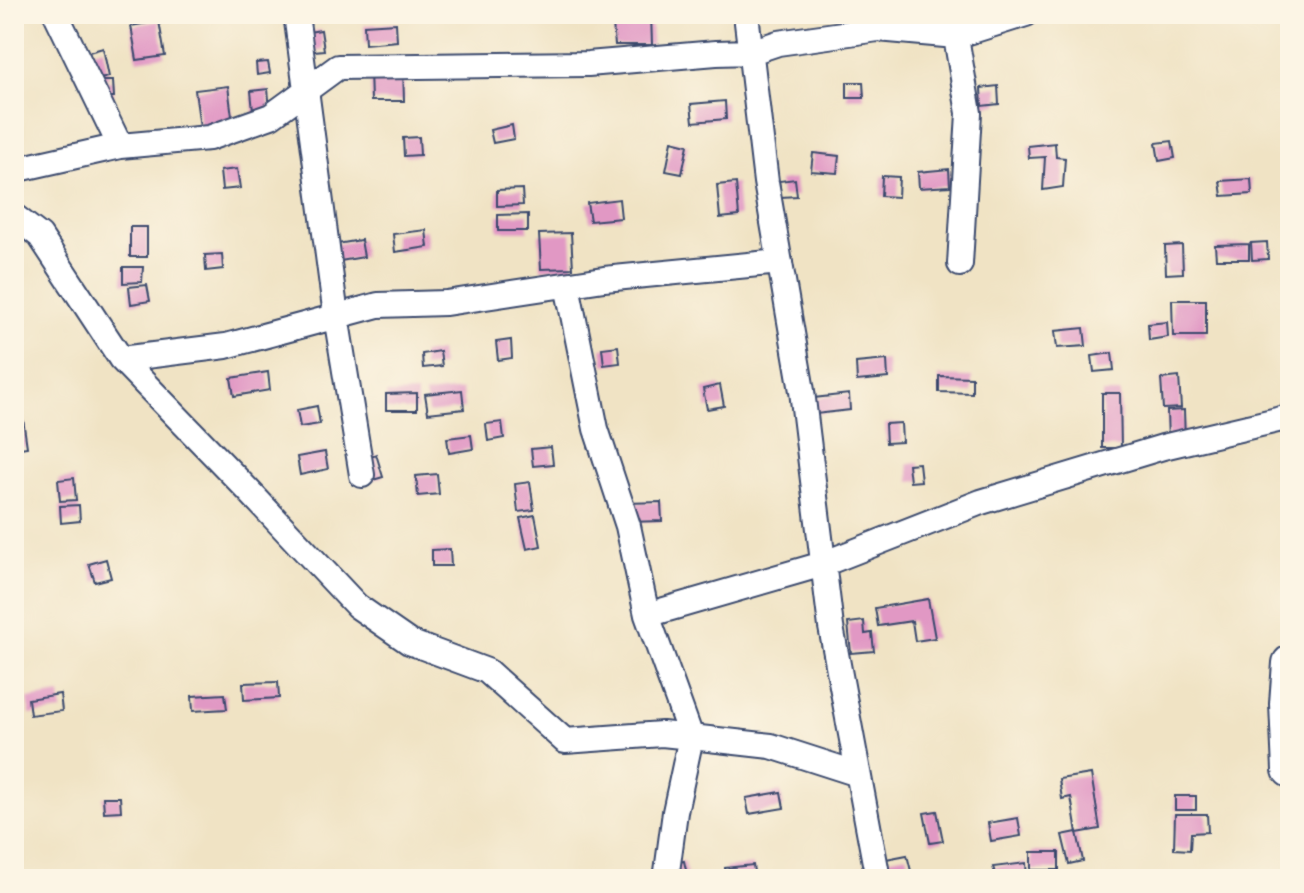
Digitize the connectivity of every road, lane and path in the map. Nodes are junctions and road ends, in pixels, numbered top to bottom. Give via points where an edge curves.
1 (56, 14) edge
2 (296, 14) edge
3 (746, 14) edge
4 (1026, 14) edge
5 (954, 25) edge
6 (751, 52) junction
7 (306, 90) junction
8 (120, 146) junction
9 (14, 170) edge
10 (14, 216) edge
11 (780, 262) junction
12 (960, 264) dead end
13 (567, 285) junction
14 (336, 316) junction
15 (121, 359) junction
16 (1290, 417) edge
17 (362, 475) dead end
18 (823, 564) junction
19 (647, 615) junction
20 (1290, 663) edge
21 (691, 737) junction
22 (1290, 770) edge
23 (858, 774) junction
24 (666, 879) edge
25 (878, 879) edge

1 - 8 street
2 - 7 street
3 - 6 street
4 - 5 street
5 - 6 street via 878,29 778,43
5 - 12 street via 969,113
6 - 7 street via 588,64 338,67
6 - 11 street
7 - 8 street via 271,116 209,138
7 - 14 street
8 - 9 street
10 - 15 street via 40,236
11 - 13 street
11 - 18 street
13 - 14 street via 446,303 378,305
13 - 19 street via 596,429 628,526
14 - 15 street via 226,346
14 - 17 street
15 - 21 street via 357,606 409,642 487,671 565,741
16 - 18 street via 1163,447 981,502
18 - 19 street
18 - 23 street
19 - 21 street
20 - 22 street
21 - 23 street via 771,746
21 - 24 street
23 - 25 street

